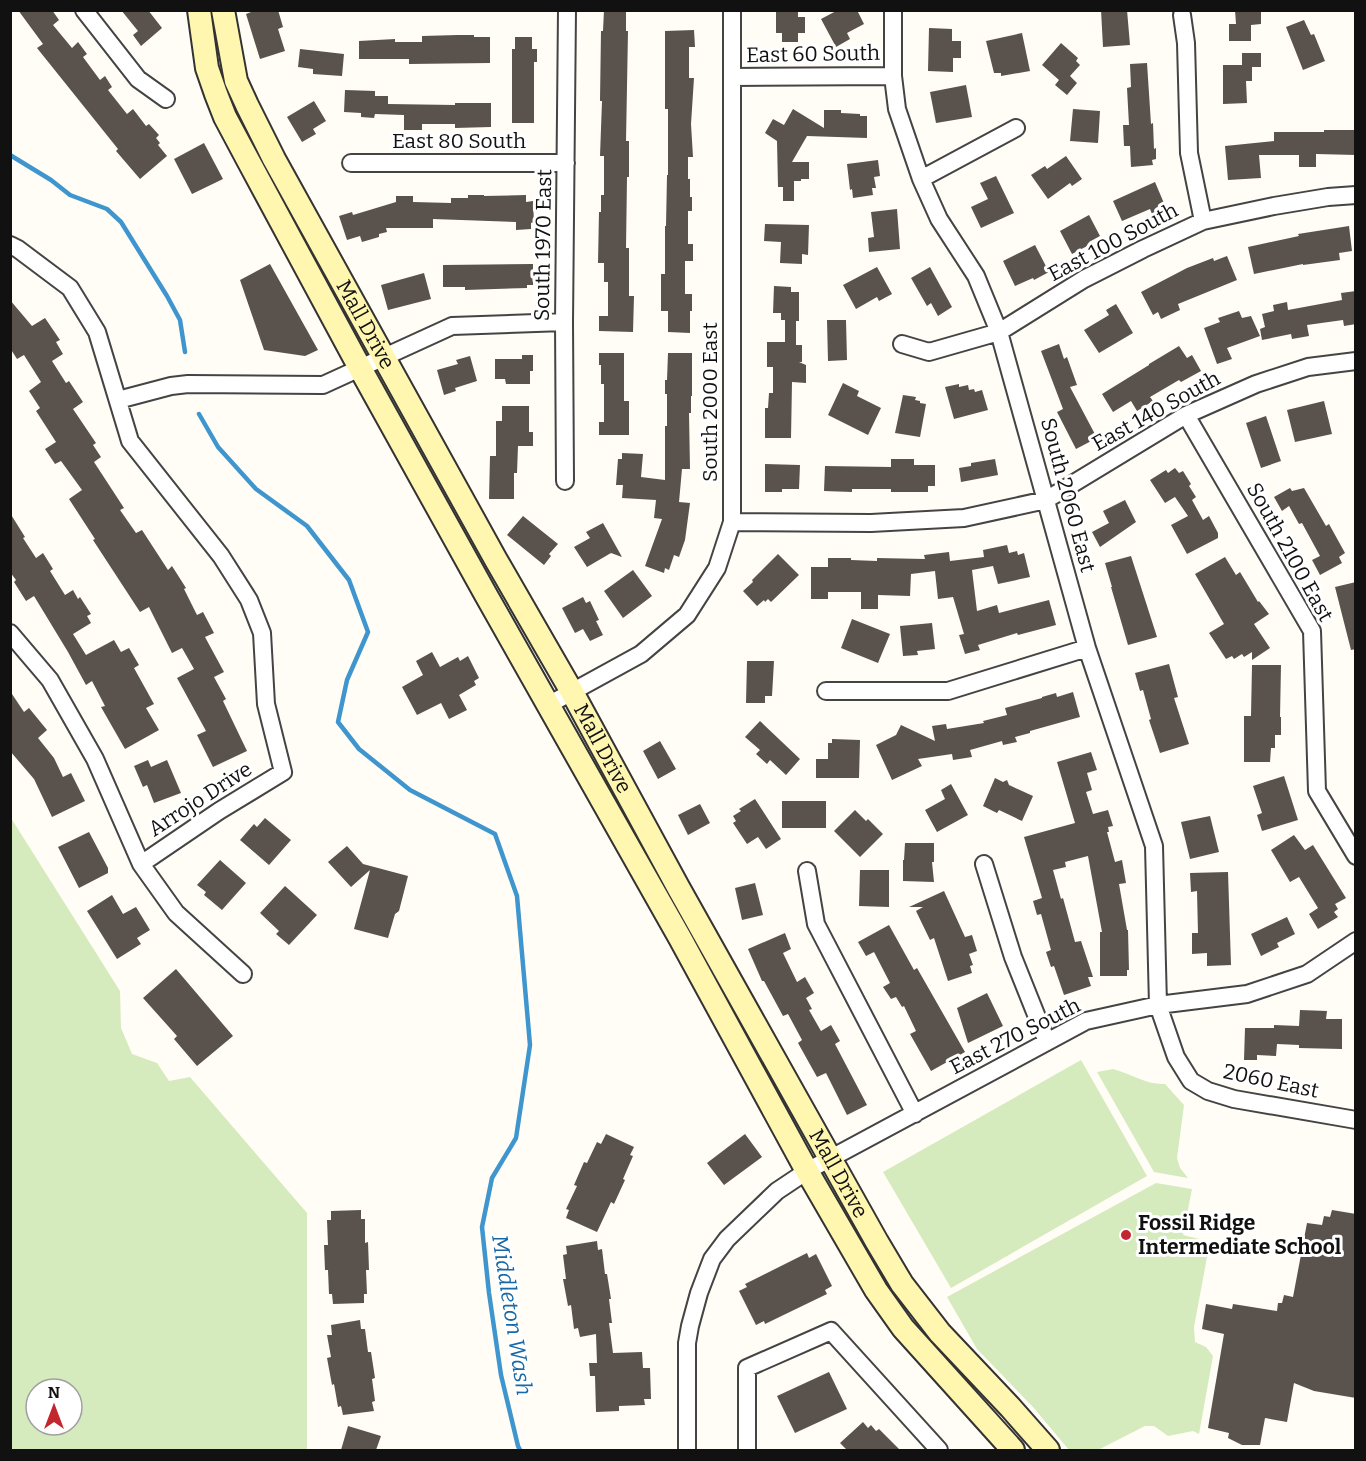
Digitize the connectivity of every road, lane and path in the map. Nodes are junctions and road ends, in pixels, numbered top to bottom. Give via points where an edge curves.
1 (84, 10) edge
2 (199, 10) edge
3 (222, 10) edge
4 (567, 10) edge
5 (732, 10) edge
6 (893, 10) edge
7 (1182, 15) dead end
8 (893, 76) junction
9 (732, 77) junction
10 (166, 99) dead end
11 (1016, 128) dead end
12 (351, 163) dead end
13 (566, 163) junction
14 (921, 179) junction
15 (1356, 195) edge
16 (1203, 220) junction
17 (10, 244) edge
18 (564, 322) junction
19 (999, 332) junction
20 (902, 344) dead end
21 (383, 357) junction
22 (1356, 362) edge
23 (360, 368) junction
24 (118, 400) junction
25 (1186, 415) junction
26 (565, 481) dead end
27 (1046, 500) junction
28 (732, 522) junction
29 (10, 633) edge
30 (1087, 648) junction
31 (826, 691) dead end
32 (572, 692) junction
33 (548, 705) junction
34 (1356, 856) edge
35 (141, 864) junction
36 (984, 864) dead end
37 (807, 871) dead end
38 (1356, 941) edge
39 (243, 974) dead end
40 (1158, 1005) junction
41 (1047, 1042) junction
42 (915, 1113) junction
43 (1356, 1120) edge
44 (831, 1158) junction
45 (807, 1171) junction
46 (687, 1450) edge
47 (747, 1450) edge
48 (939, 1450) edge
49 (1013, 1450) edge
50 (1048, 1450) edge

1 - 10 street via 138,79
2 - 23 main road, Mall Drive via 207,68 225,117
3 - 21 main road, Mall Drive via 236,81 247,105
4 - 13 street, South 1970 East
5 - 9 street, South 2000 East
6 - 8 street, South 2060 East
7 - 16 street via 1189,153
8 - 9 street, East 60 South
8 - 14 street, South 2060 East via 897,109
9 - 28 street, South 2000 East
11 - 14 street
12 - 13 street, East 80 South
13 - 18 street, South 1970 East
14 - 19 street, South 2060 East via 939,219 976,276
15 - 16 street, East 100 South
16 - 19 street, East 100 South via 1084,279
17 - 24 street via 70,288 97,332
18 - 21 street via 452,326
18 - 26 street, South 1970 East
19 - 20 street, East 100 South via 929,352
19 - 27 street, South 2060 East
21 - 23 street
21 - 32 main road, Mall Drive
22 - 25 street, East 140 South via 1308,367 1256,384
23 - 24 street via 322,386 189,384
23 - 33 main road, Mall Drive
24 - 35 street, Arrojo Drive via 130,441 221,556 249,600 262,633 266,704 283,772
25 - 27 street, East 140 South
25 - 34 street, South 2100 East via 1312,631 1317,791
27 - 28 street, East 140 South via 964,518 871,523
27 - 30 street, South 2060 East
28 - 32 street, South 2000 East via 717,568 687,615 641,654
29 - 35 street via 50,680 95,759
30 - 31 street via 948,691
30 - 40 street, South 2060 East via 1154,846
32 - 33 street, South 2000 East
32 - 44 main road, Mall Drive
33 - 45 main road, Mall Drive
35 - 39 street via 176,913
36 - 41 street via 1013,957
37 - 42 street via 816,924
38 - 40 street, East 270 South via 1306,974 1247,994
40 - 41 street, East 270 South via 1086,1021
40 - 43 street, 2060 East via 1176,1058 1191,1081 1208,1091
41 - 42 street, East 270 South
42 - 44 street, East 270 South
44 - 45 street, East 270 South
44 - 50 main road, Mall Drive via 902,1284 940,1333
45 - 46 street, East 270 South via 777,1191 712,1259 687,1343
45 - 49 main road, Mall Drive via 876,1290 903,1328
47 - 48 street via 747,1368 831,1331

